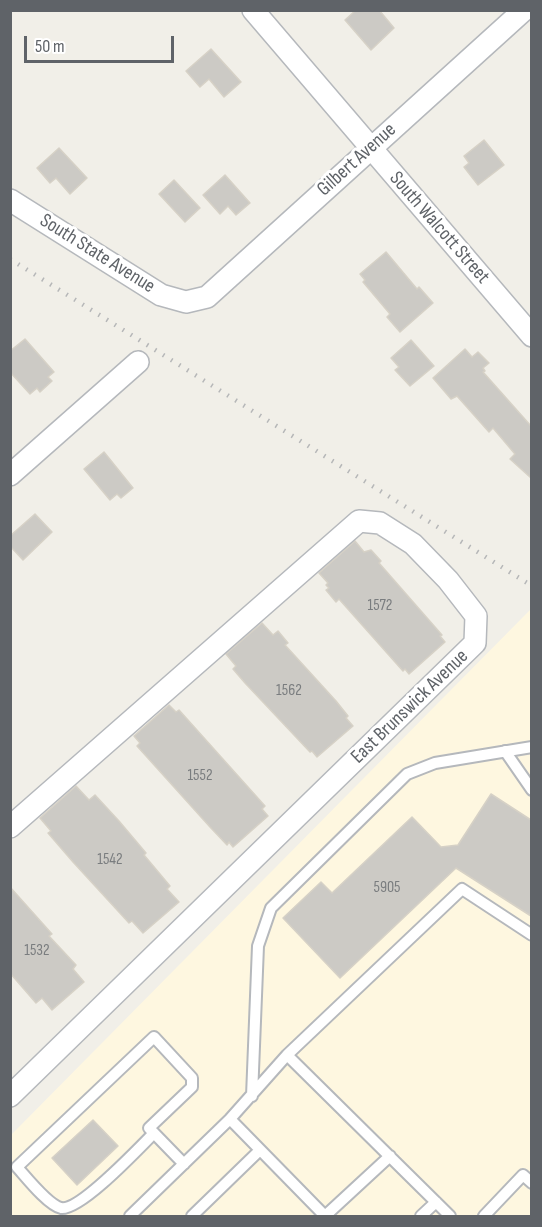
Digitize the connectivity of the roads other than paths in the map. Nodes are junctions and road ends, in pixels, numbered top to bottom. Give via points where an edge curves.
1 (253, 10) edge
2 (524, 10) edge
3 (370, 148) junction
4 (10, 200) edge
5 (186, 302) joint
6 (531, 336) edge
7 (138, 362) dead end
8 (10, 475) edge
9 (531, 747) edge
10 (505, 751) junction
11 (531, 790) edge
12 (10, 827) edge
13 (531, 935) edge
14 (287, 1055) junction
15 (10, 1096) edge
16 (252, 1096) junction
17 (230, 1119) junction
18 (154, 1133) junction
19 (260, 1150) junction
20 (390, 1156) junction
21 (184, 1164) junction
22 (531, 1183) edge
23 (436, 1202) junction
24 (130, 1216) edge
25 (192, 1216) edge
26 (325, 1216) edge
27 (421, 1216) edge
28 (450, 1216) edge
29 (484, 1216) edge

1 - 3 street, South Walcott Street
2 - 3 street, Gilbert Avenue
3 - 5 street, Gilbert Avenue via 216,290 207,297
3 - 6 street, South Walcott Street
4 - 5 street, South State Avenue via 161,295
7 - 8 street
9 - 10 lane
10 - 11 lane
10 - 16 lane via 435,763 407,774 271,908 258,946
12 - 15 street, East Brunswick Avenue via 358,520 380,523 413,544 476,616 476,643
13 - 14 lane via 462,889
14 - 16 lane
14 - 20 lane
16 - 17 lane
17 - 19 lane
17 - 21 lane
18 - 18 lane via 149,1128 192,1087 192,1078 154,1037 17,1167 51,1202 62,1208 75,1205
18 - 21 lane
19 - 25 lane
19 - 26 lane
20 - 23 lane
20 - 26 lane
21 - 24 lane
22 - 29 lane via 523,1175
23 - 27 lane
23 - 28 lane

